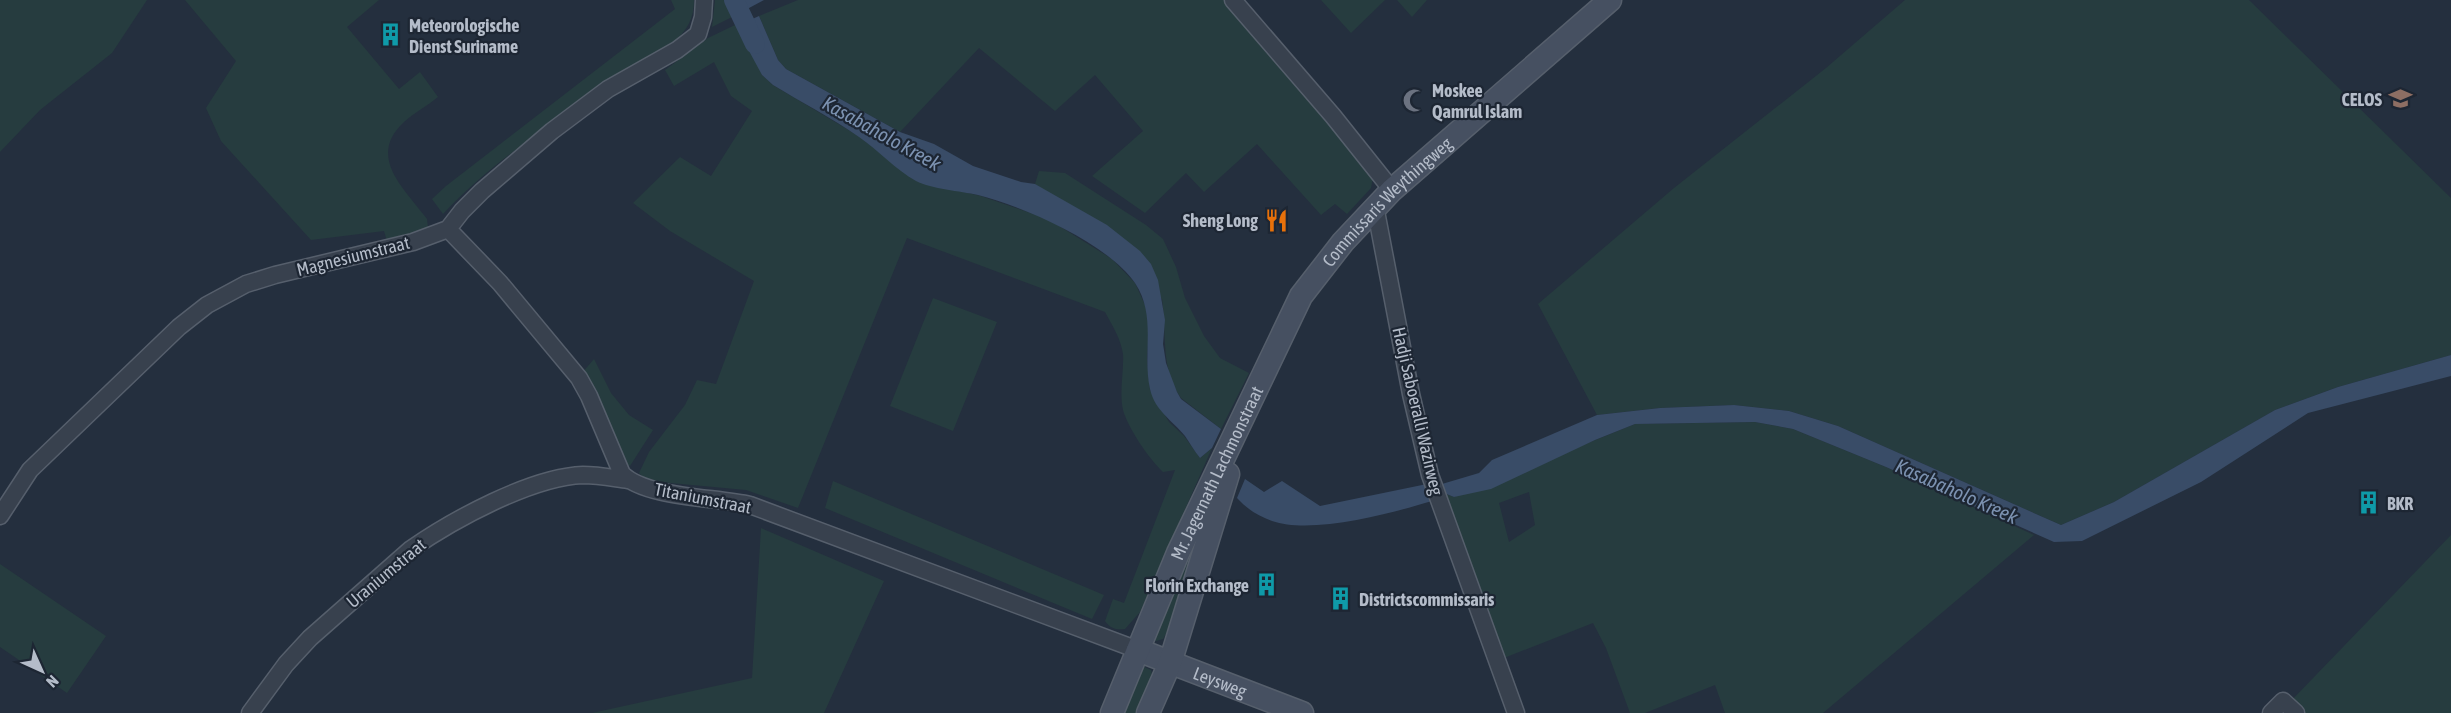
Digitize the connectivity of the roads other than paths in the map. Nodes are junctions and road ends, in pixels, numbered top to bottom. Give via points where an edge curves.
1 (704, 0) edge
2 (1233, 0) edge
3 (1610, 0) edge
4 (1392, 190) junction
5 (1375, 206) junction
6 (448, 229) junction
7 (1258, 385) junction
8 (628, 480) junction
9 (0, 516) edge
10 (1138, 650) junction
11 (1170, 663) junction
12 (2277, 707) edge
13 (250, 713) edge
14 (1112, 713) edge
15 (1148, 713) edge
16 (1302, 713) edge
17 (1516, 713) edge
18 (2296, 713) edge

1 - 6 street, Magnesiumstraat via 698,34 608,89 552,131 475,198
2 - 4 street
3 - 4 main road, Commissaris Weythingweg
4 - 5 main road, Commissaris Weythingweg
5 - 7 main road, Commissaris Weythingweg via 1301,296
5 - 17 street, Hadji Saboeralli Wazirweg via 1430,475
6 - 8 street via 500,283 579,378
6 - 9 street, Magnesiumstraat via 414,242 274,275 207,304 30,470
7 - 10 main road, Mr. Jagernath Lachmonstraat via 1178,554
7 - 11 main road, Mr. Jagernath Lachmonstraat
8 - 10 street, Titaniumstraat via 666,492 750,505
8 - 13 street, Uraniumstraat via 580,476 522,490 429,537 310,638
10 - 11 main road, Leysweg
10 - 14 main road, Mr. Jagernath Lachmonstraat
11 - 15 main road, Mr. Jagernath Lachmonstraat
11 - 16 main road, Leysweg
12 - 18 street

